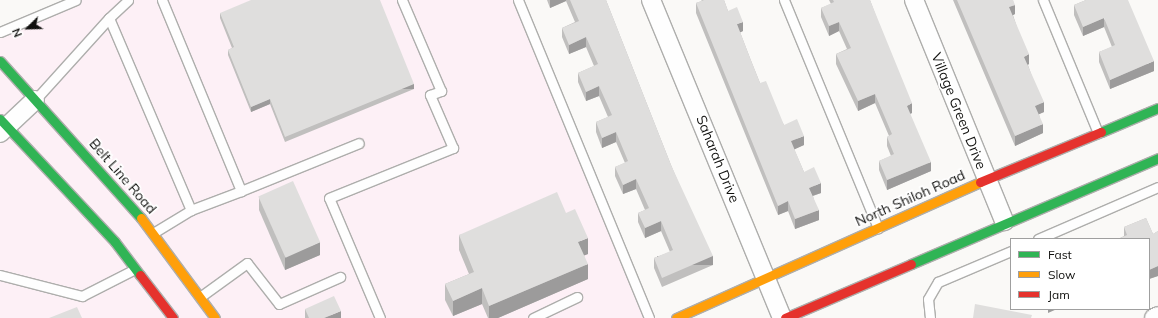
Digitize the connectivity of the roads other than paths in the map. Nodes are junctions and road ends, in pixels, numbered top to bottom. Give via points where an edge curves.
1 (76, 0) edge
2 (128, 0) edge
3 (162, 0) edge
4 (402, 0) edge
5 (518, 0) edge
6 (651, 0) edge
7 (784, 0) edge
8 (914, 0) edge
9 (1043, 0) edge
10 (109, 18) junction
11 (0, 32) edge
12 (0, 61) edge
13 (35, 100) junction
14 (1158, 108) edge
15 (2, 126) edge
16 (1098, 133) junction
17 (359, 143) dead end
18 (1158, 158) edge
19 (986, 179) junction
20 (1158, 187) edge
21 (241, 191) junction
22 (191, 210) junction
23 (1004, 222) junction
24 (878, 228) junction
25 (153, 234) junction
26 (1040, 238) edge
27 (1010, 250) edge
28 (136, 269) junction
29 (0, 275) edge
30 (340, 277) dead end
31 (766, 279) junction
32 (200, 297) junction
33 (578, 297) dead end
34 (1158, 316) edge
35 (173, 318) edge
36 (215, 318) edge
37 (380, 318) edge
38 (533, 318) edge
39 (649, 318) edge
40 (676, 318) edge
41 (784, 318) edge
42 (930, 318) edge
43 (1154, 318) edge

1 - 11 lane
2 - 10 lane
3 - 21 lane
4 - 37 lane via 441,91 430,95 453,148 329,198
5 - 39 lane
6 - 31 street, Saharah Drive
7 - 24 lane
8 - 19 street, Village Green Drive
9 - 16 lane
10 - 13 lane
10 - 22 lane
12 - 13 main road, Belt Line Road
13 - 15 street
13 - 25 main road, Belt Line Road
14 - 16 main road, North Shiloh Road
15 - 28 main road via 115,242
16 - 19 main road, North Shiloh Road
17 - 21 lane
18 - 23 main road
19 - 23 street, Village Green Drive
19 - 24 main road, North Shiloh Road
20 - 26 lane
21 - 22 lane
22 - 25 lane
23 - 41 main road
24 - 31 main road, North Shiloh Road
25 - 32 main road, Belt Line Road
27 - 42 lane via 938,282 928,299
28 - 29 lane via 82,296
28 - 35 main road
30 - 32 lane via 279,304 247,263
31 - 40 main road, North Shiloh Road
31 - 41 street, Saharah Drive
32 - 36 main road, Belt Line Road
33 - 38 lane
34 - 43 street

